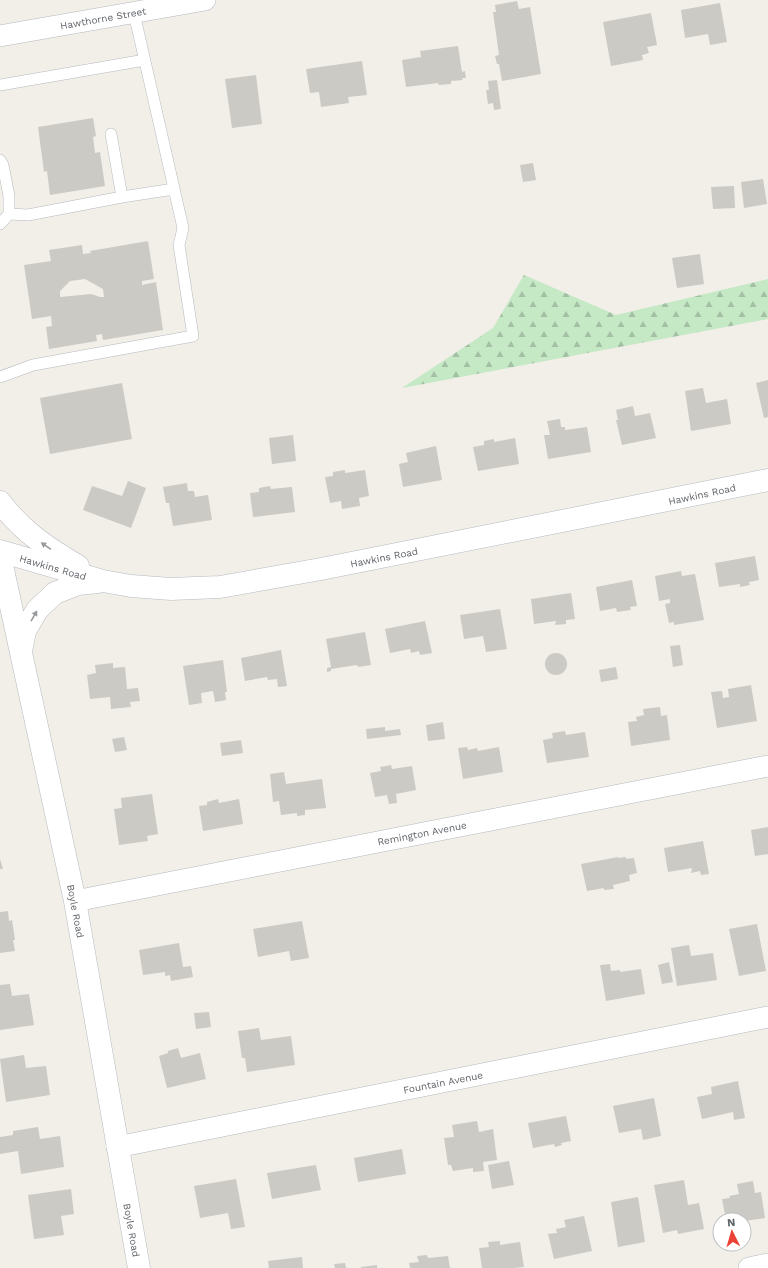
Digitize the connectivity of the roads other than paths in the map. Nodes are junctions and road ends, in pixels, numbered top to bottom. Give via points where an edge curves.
1 (205, 0) edge
2 (134, 12) junction
3 (0, 36) edge
4 (145, 60) junction
5 (0, 85) edge
6 (111, 134) dead end
7 (0, 160) edge
8 (174, 189) junction
9 (122, 197) junction
10 (9, 214) junction
11 (0, 224) edge
12 (0, 377) edge
13 (768, 480) edge
14 (0, 502) edge
15 (0, 552) edge
16 (0, 556) edge
17 (104, 581) junction
18 (21, 652) junction
19 (768, 766) edge
20 (75, 901) junction
21 (768, 1017) edge
22 (117, 1147) junction
23 (768, 1264) edge
24 (136, 1268) edge
25 (749, 1268) edge

1 - 2 street, Hawthorne Street
2 - 3 street, Hawthorne Street
2 - 4 lane
4 - 5 lane
4 - 8 lane
6 - 9 lane
7 - 10 lane via 9,196
8 - 9 lane
8 - 12 lane via 183,228 179,245 193,336 33,365
9 - 10 lane via 28,215
10 - 11 lane
13 - 17 street, Hawkins Road via 220,588 171,589
17 -> 14 street via 45,546 13,519
15 - 17 street, Hawkins Road
16 - 18 street, Boyle Road
18 -> 17 street via 25,631 37,610 55,593 78,584
18 - 20 street, Boyle Road
19 - 20 street, Remington Avenue
20 - 22 street, Boyle Road
21 - 22 street, Fountain Avenue
22 - 24 street, Boyle Road
23 - 25 street

